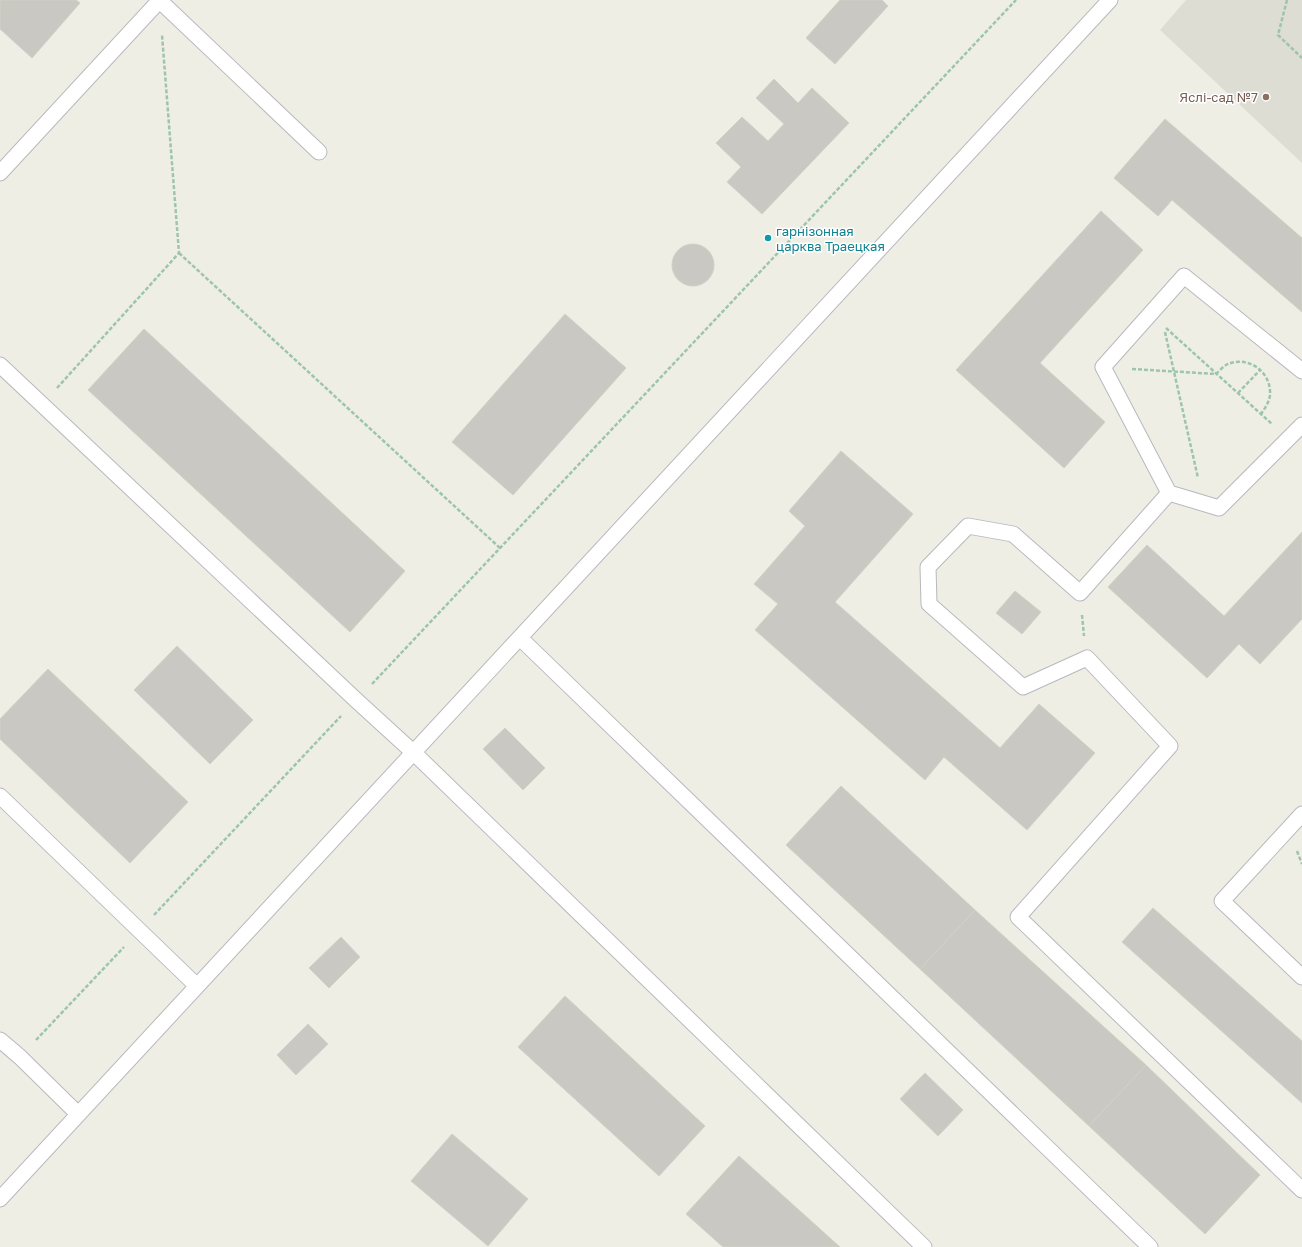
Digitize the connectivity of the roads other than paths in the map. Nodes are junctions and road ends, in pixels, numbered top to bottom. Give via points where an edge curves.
1 (160, 0) edge
2 (1110, 0) edge
3 (319, 152) dead end
4 (0, 173) edge
5 (0, 365) edge
6 (1302, 371) edge
7 (1302, 425) edge
8 (1169, 493) junction
9 (520, 638) junction
10 (414, 752) junction
11 (0, 796) edge
12 (1302, 814) edge
13 (1302, 977) edge
14 (197, 986) junction
15 (0, 1040) edge
16 (78, 1114) junction
17 (1302, 1190) edge
18 (0, 1199) edge
19 (924, 1247) edge
20 (1150, 1247) edge

1 - 3 lane
1 - 4 lane
2 - 9 lane
5 - 10 lane
6 - 8 lane via 1184,276 1103,367
7 - 8 lane via 1219,508
8 - 17 lane via 1080,594 1013,534 968,526 928,567 929,604 1023,687 1087,658 1170,746 1018,917
9 - 10 lane
9 - 20 lane
10 - 14 lane
10 - 19 lane
11 - 14 lane
12 - 13 lane via 1222,901
14 - 16 lane
15 - 16 lane
16 - 18 lane

